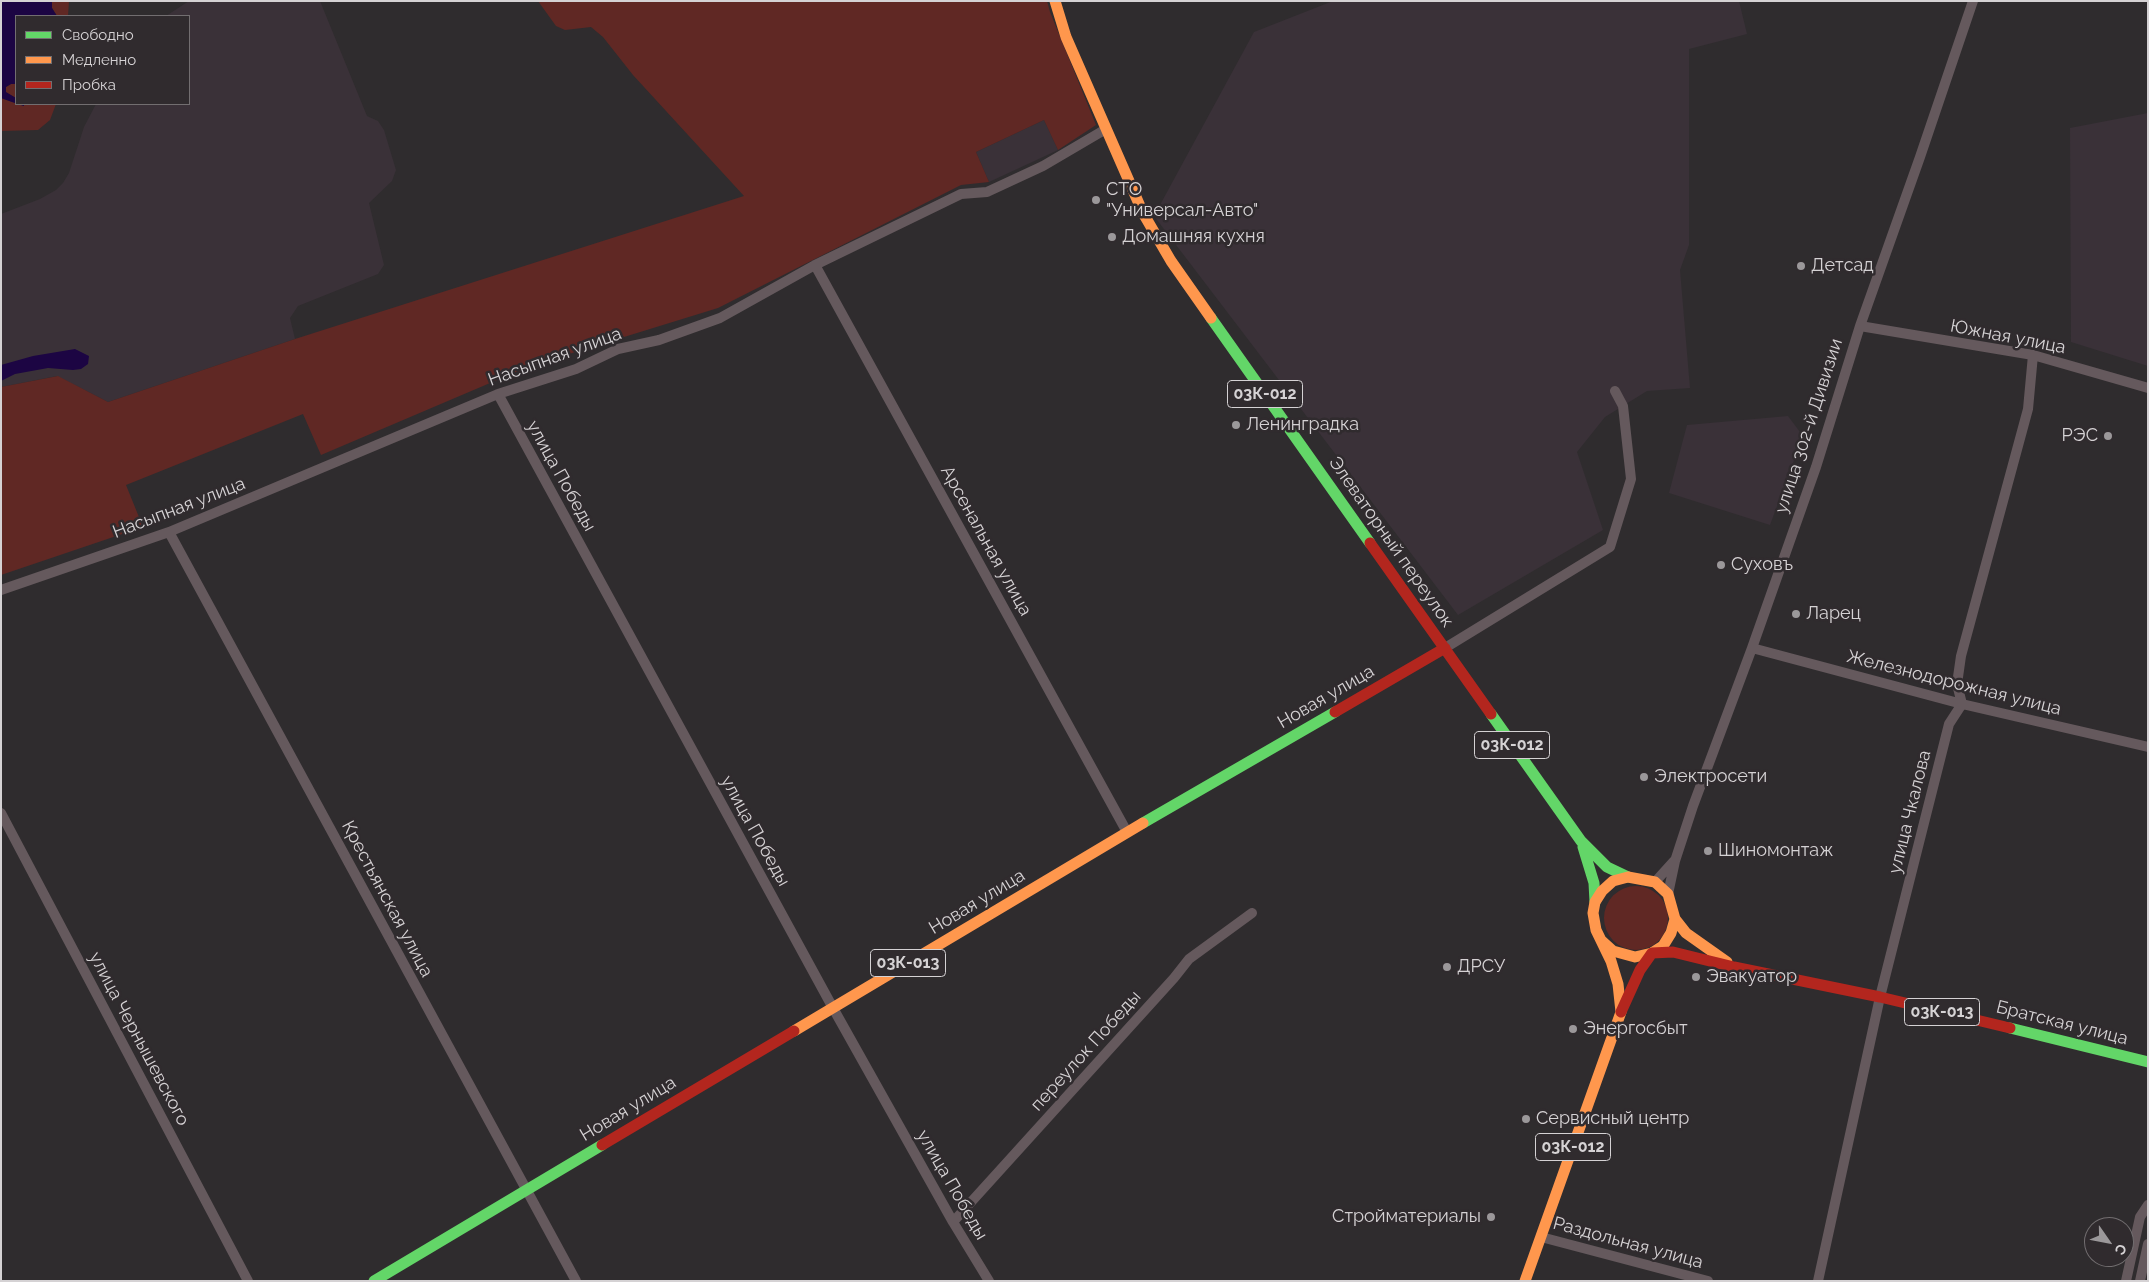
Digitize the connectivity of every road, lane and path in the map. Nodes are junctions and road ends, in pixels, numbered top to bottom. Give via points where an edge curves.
1 (1056, 1) edge
2 (1973, 1) edge
3 (1106, 129) junction
4 (816, 265) junction
5 (1860, 326) junction
6 (2033, 355) junction
7 (2148, 388) edge
8 (1615, 391) dead end
9 (498, 394) junction
10 (170, 532) junction
11 (1, 590) edge
12 (1445, 648) junction
13 (1752, 648) junction
14 (1962, 704) junction
15 (2148, 747) edge
16 (1, 813) edge
17 (1127, 832) junction
18 (1580, 841) junction
19 (1675, 861) junction
20 (1628, 877) junction
21 (1655, 882) junction
22 (1668, 894) junction
23 (1596, 902) junction
24 (1252, 913) dead end
25 (1675, 919) junction
26 (1602, 941) junction
27 (1652, 953) junction
28 (1734, 967) junction
29 (1880, 997) junction
30 (833, 1008) junction
31 (1621, 1013) junction
32 (2148, 1062) edge
33 (526, 1189) junction
34 (2148, 1205) edge
35 (953, 1222) junction
36 (1540, 1237) junction
37 (2148, 1244) edge
38 (248, 1281) edge
39 (374, 1281) edge
40 (576, 1281) edge
41 (989, 1281) edge
42 (1525, 1281) edge
43 (1708, 1281) edge
44 (1818, 1281) edge
45 (2126, 1281) edge
46 (2140, 1281) edge

1 - 3 main road, 03К-012 via 1066,37
2 - 5 street, улица 302-й Дивизии
3 - 4 street, Насыпная улица via 1042,166 987,192 961,194
3 - 12 main road, Элеваторный переулок / 03К-012 via 1143,213 1171,261
4 - 9 street, Насыпная улица via 720,318 659,340 618,349 576,369
4 - 17 street, Арсенальная улица
5 - 6 street, Южная улица
5 - 13 street, улица 302-й Дивизии via 1816,467
6 - 7 street, Южная улица
6 - 14 street via 2028,409 1961,656 1957,684
8 - 12 street via 1623,406 1631,479 1610,547
9 - 10 street, Насыпная улица
9 - 30 street, улица Победы
10 - 11 street, Насыпная улица
10 - 33 street, Крестьянская улица
12 - 17 main road, Новая улица / 03К-013
12 - 18 main road, Элеваторный переулок / 03К-012
13 - 14 street, Железнодорожная улица
13 - 19 street, улица 302-й Дивизии
14 - 15 street, Железнодорожная улица
14 - 29 street, улица Чкалова via 1949,724
16 - 38 street, улица Чернышевского
17 - 30 main road, Новая улица / 03К-013
18 - 20 main road, Элеваторный переулок via 1607,867
18 - 23 main road, Элеваторный переулок via 1594,883
19 - 21 street, улица 302-й Дивизии
19 - 22 street, улица 302-й Дивизии
20 - 21 main road
20 - 23 main road via 1613,881
21 - 22 main road
22 - 25 main road, 03К-013
23 - 26 main road via 1596,930
24 - 35 street, переулок Победы via 1188,959
25 - 27 main road via 1663,946
25 - 28 main road, Братская улица / 03К-013 via 1686,933
26 - 27 main road, 03К-013 via 1613,952 1622,955 1635,957
26 - 31 main road via 1618,984
27 - 28 main road, Братская улица / 03К-013 via 1673,952
27 - 31 main road via 1640,970
28 - 29 main road, Братская улица / 03К-013
29 - 32 main road, Братская улица / 03К-013
29 - 44 street, улица Чкалова
30 - 33 main road, Новая улица / 03К-013
30 - 35 street, улица Победы
31 - 36 main road, 03К-012
33 - 39 main road, Новая улица / 03К-013
33 - 40 street, Крестьянская улица
34 - 45 street via 2140,1217
35 - 41 street, улица Победы
36 - 42 main road, 03К-012
36 - 43 street, Раздольная улица
37 - 46 street

